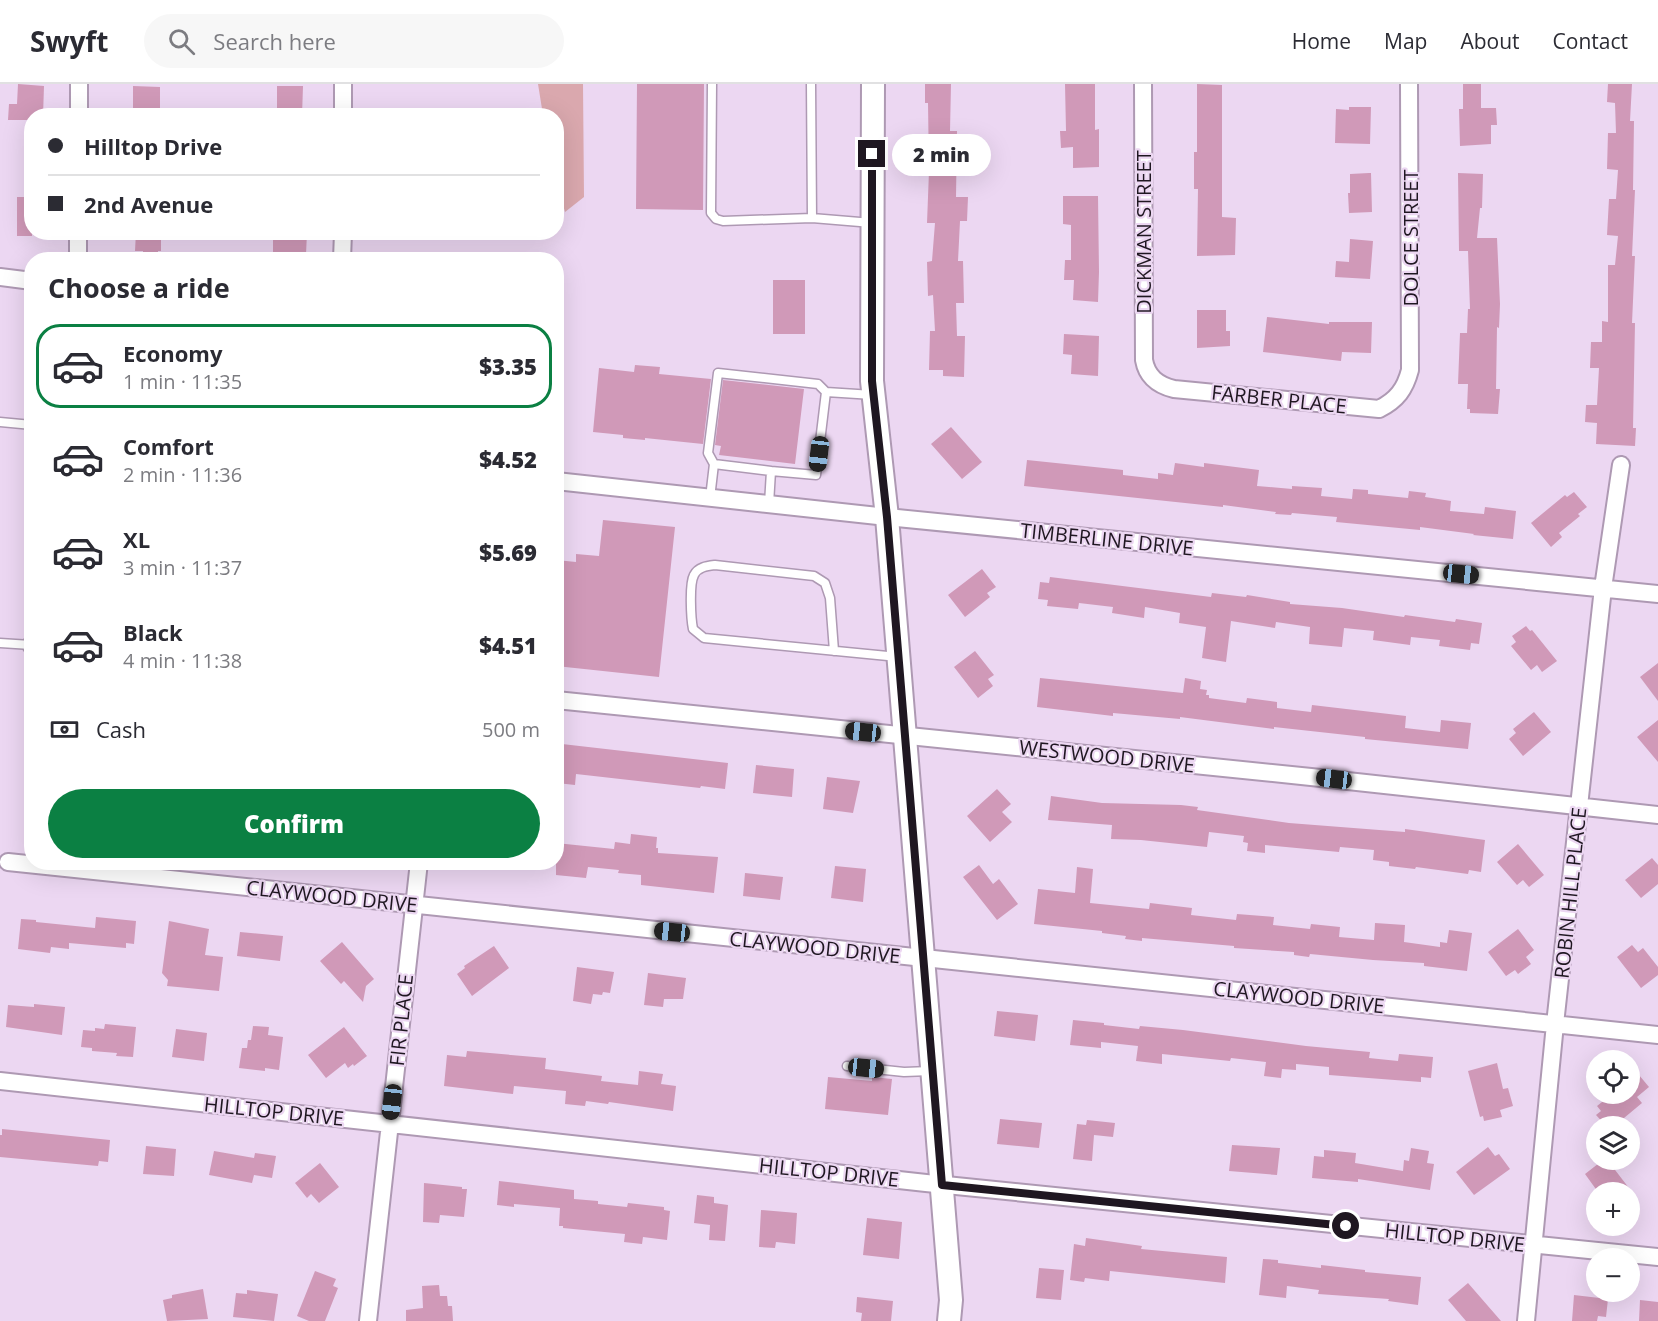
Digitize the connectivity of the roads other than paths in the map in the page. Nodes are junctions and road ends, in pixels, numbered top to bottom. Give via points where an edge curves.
1 (79, 84) edge
2 (343, 84) edge
3 (712, 84) edge
4 (811, 84) edge
5 (873, 84) edge
6 (1143, 84) edge
7 (1409, 84) edge
8 (79, 108) edge
9 (343, 108) edge
10 (812, 218) junction
11 (872, 224) junction
12 (0, 277) edge
13 (24, 280) edge
14 (1152, 377) joint
15 (1402, 390) joint
16 (826, 392) junction
17 (873, 395) junction
18 (0, 422) edge
19 (24, 424) edge
20 (714, 464) junction
21 (1621, 465) dead end
22 (771, 471) junction
23 (564, 482) edge
24 (710, 498) junction
25 (769, 504) junction
26 (887, 517) junction
27 (1603, 588) junction
28 (1658, 594) edge
29 (0, 643) edge
30 (24, 645) edge
31 (834, 651) junction
32 (899, 657) junction
33 (564, 701) edge
34 (906, 737) junction
35 (1580, 807) junction
36 (1658, 815) edge
37 (4, 862) edge
38 (24, 864) edge
39 (82, 870) edge
40 (418, 870) edge
41 (414, 904) junction
42 (924, 958) junction
43 (1555, 1024) junction
44 (1658, 1035) edge
45 (847, 1066) dead end
46 (933, 1071) junction
47 (0, 1081) edge
48 (389, 1124) junction
49 (942, 1185) junction
50 (1534, 1245) junction
51 (1658, 1257) edge
52 (368, 1321) edge
53 (949, 1321) edge
54 (1526, 1321) edge

1 - 8 street
2 - 9 street
3 - 10 lane via 711,213 723,221
4 - 10 lane
5 - 11 street
6 - 14 street, DICKMAN STREET via 1144,360
7 - 15 street, DOLCE STREET via 1410,370
10 - 11 lane
11 - 17 street
12 - 13 street
14 - 15 street, FARBER PLACE via 1160,385 1174,388 1379,409 1396,399
16 - 17 lane
16 - 20 lane via 818,384 718,373 708,453
16 - 22 lane via 816,475
17 - 26 street
18 - 19 lane
20 - 22 lane
20 - 24 lane
21 - 27 street, ROBIN HILL PLACE
22 - 25 lane
23 - 24 street, TIMBERLINE DRIVE
24 - 25 street, TIMBERLINE DRIVE
25 - 26 street, TIMBERLINE DRIVE
26 - 27 street, TIMBERLINE DRIVE
26 - 32 street
27 - 28 street, TIMBERLINE DRIVE
27 - 35 street, ROBIN HILL PLACE
29 - 30 lane
31 - 31 lane via 704,638 693,629 690,616 693,576 702,567 715,565 813,576 825,583 828,590
31 - 32 lane
32 - 34 street
33 - 34 street, WESTWOOD DRIVE
34 - 35 street, WESTWOOD DRIVE
34 - 42 street
35 - 36 street, WESTWOOD DRIVE
35 - 43 street, ROBIN HILL PLACE
37 - 38 street, CLAYWOOD DRIVE
39 - 41 street, CLAYWOOD DRIVE
40 - 41 street, FIR PLACE
41 - 42 street, CLAYWOOD DRIVE
41 - 48 street, FIR PLACE
42 - 43 street, CLAYWOOD DRIVE
42 - 46 street
43 - 44 street, CLAYWOOD DRIVE
43 - 50 street, ROBIN HILL PLACE
45 - 46 lane
46 - 49 street
47 - 48 street, HILLTOP DRIVE
48 - 49 street, HILLTOP DRIVE
48 - 52 street, FIR PLACE
49 - 50 street, HILLTOP DRIVE
49 - 53 street via 951,1300
50 - 51 street, HILLTOP DRIVE
50 - 54 street, ROBIN HILL PLACE

